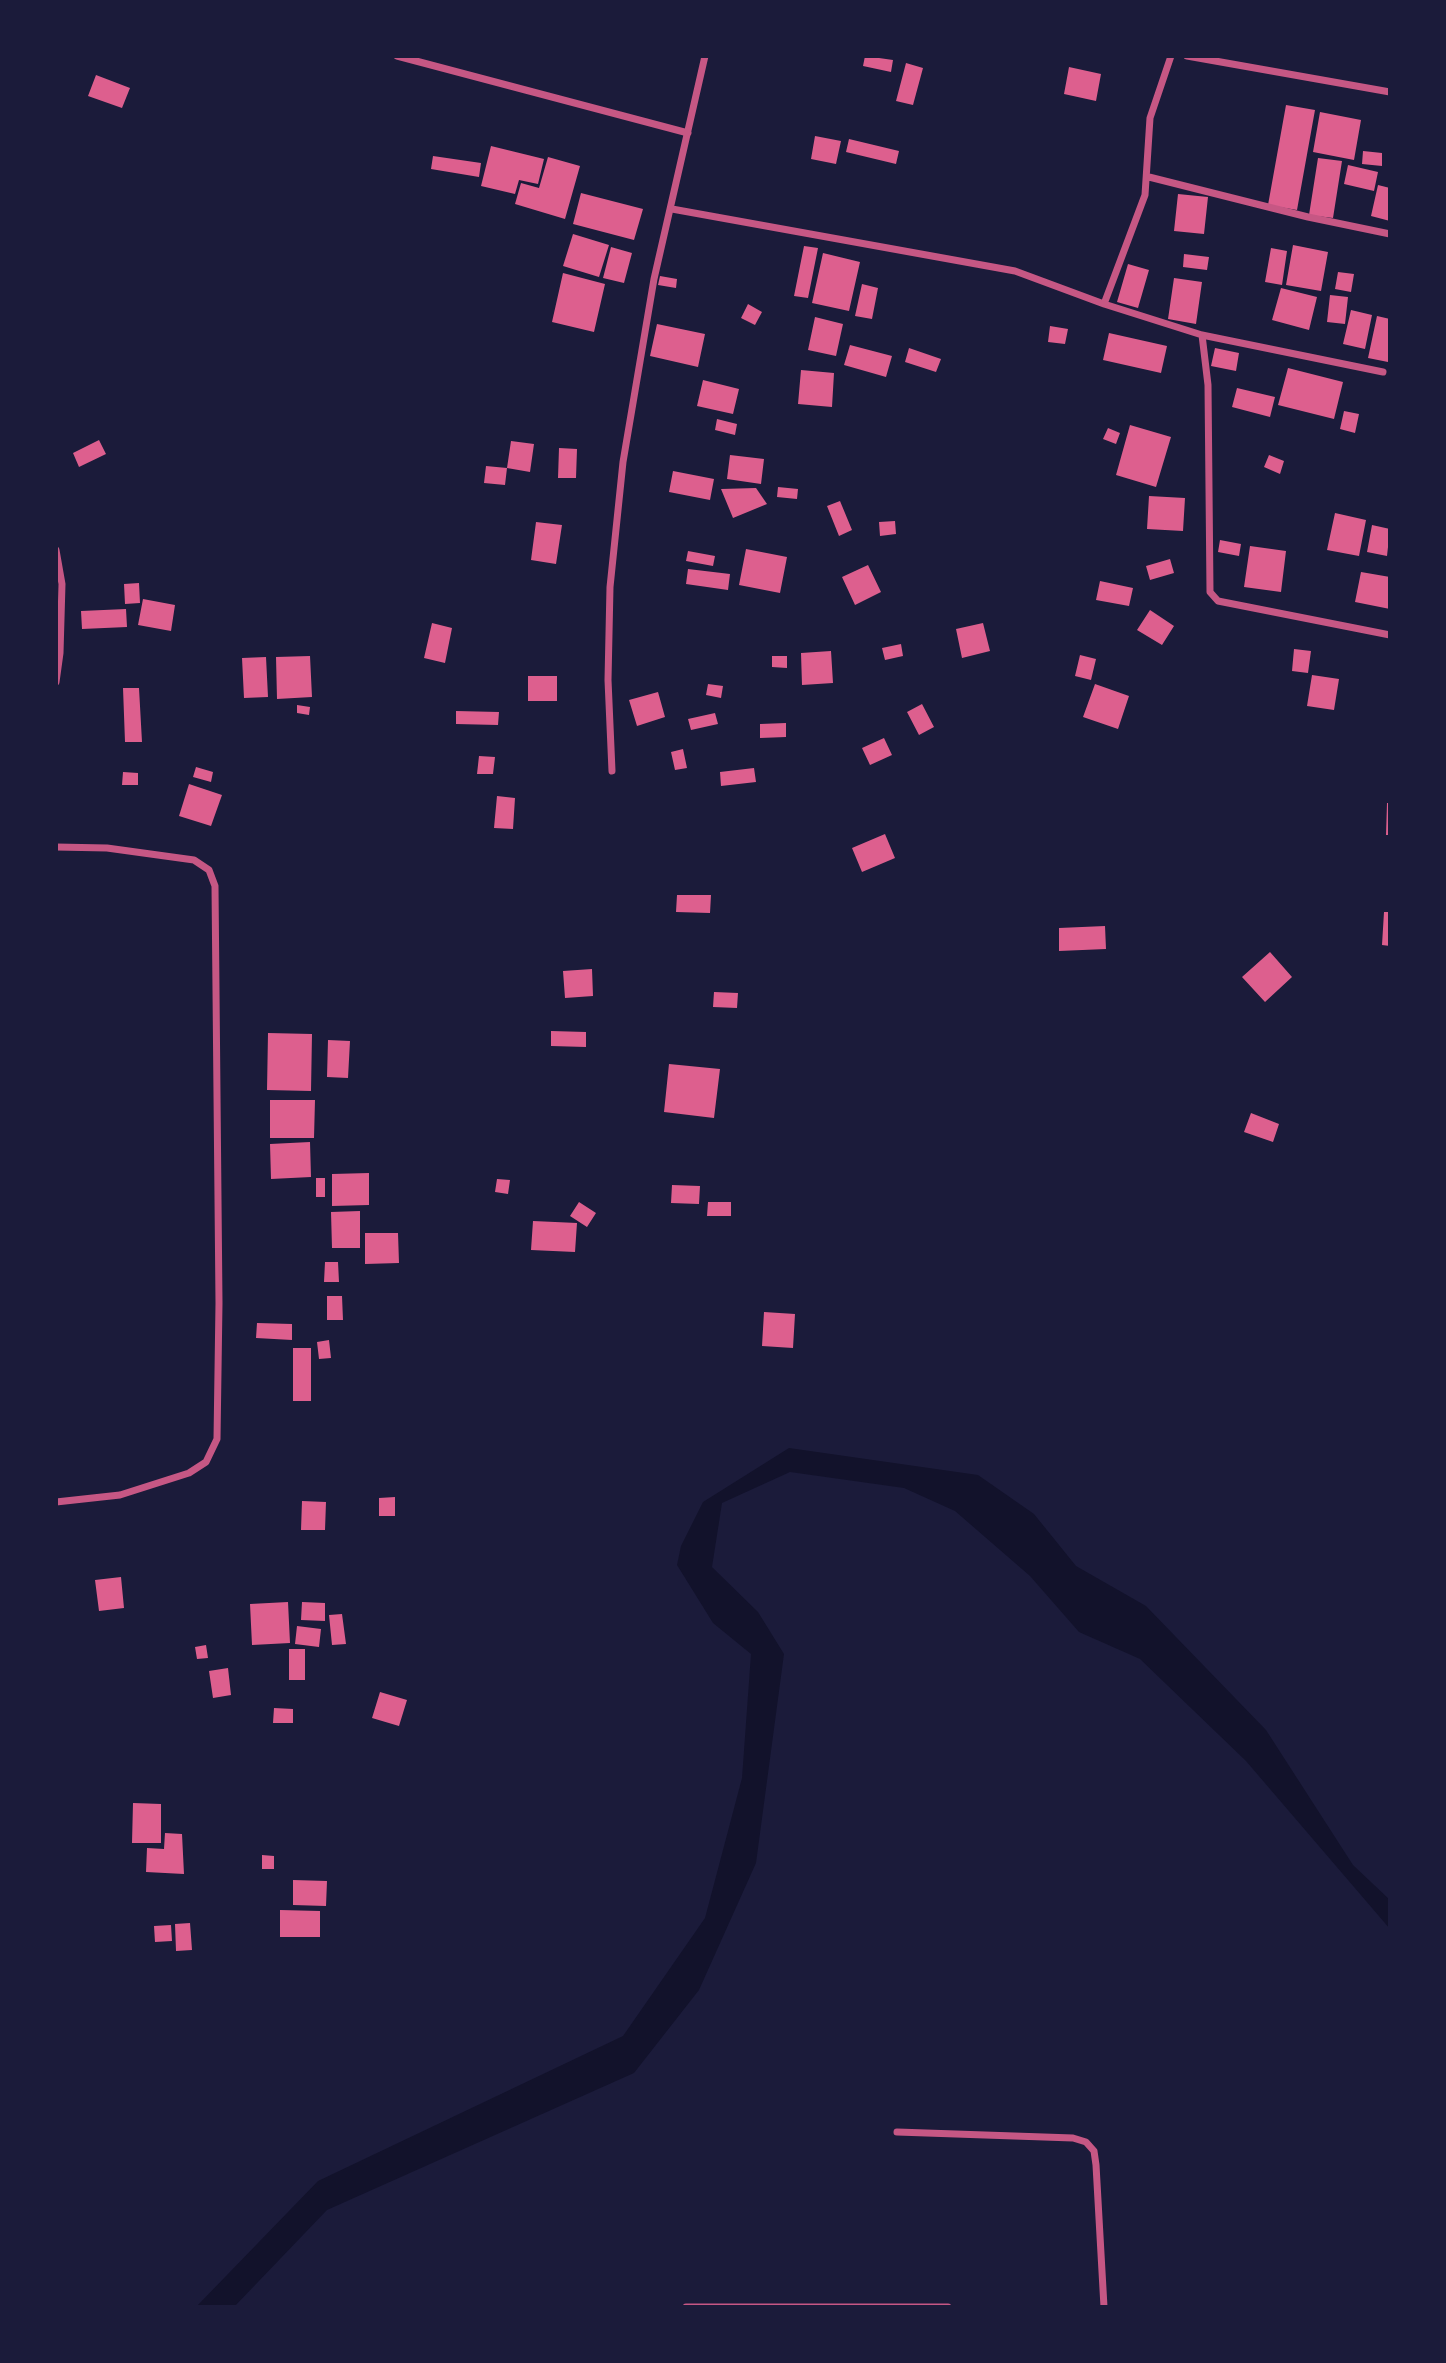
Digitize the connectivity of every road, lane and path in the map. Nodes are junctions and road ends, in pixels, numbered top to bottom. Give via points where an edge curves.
1 (397, 56) edge
2 (705, 56) edge
3 (1171, 56) edge
4 (1187, 56) edge
5 (1390, 92) edge
6 (688, 133) junction
7 (1149, 177) junction
8 (672, 209) junction
9 (1390, 234) edge
10 (1104, 304) junction
11 (1202, 335) junction
12 (1383, 372) dead end
13 (56, 550) edge
14 (1390, 635) edge
15 (56, 682) edge
16 (612, 771) dead end
17 (56, 847) edge
18 (56, 1502) edge
19 (897, 2132) dead end
20 (687, 2307) edge
21 (948, 2307) edge
22 (1104, 2307) edge

1 - 6 street
2 - 6 street
3 - 7 street via 1150,118
4 - 5 street
6 - 8 street
7 - 9 street
7 - 10 street
8 - 10 street via 1015,271
8 - 16 street via 654,279 623,462 610,587
10 - 11 street
11 - 12 street
11 - 14 street via 1208,385 1210,592 1218,601
13 - 15 street via 62,584
17 - 18 street via 107,848 194,860 209,870 215,886 219,1303 217,1439 206,1462 189,1473 120,1495
19 - 22 street via 1086,2142 1094,2151 1096,2165
20 - 21 street

